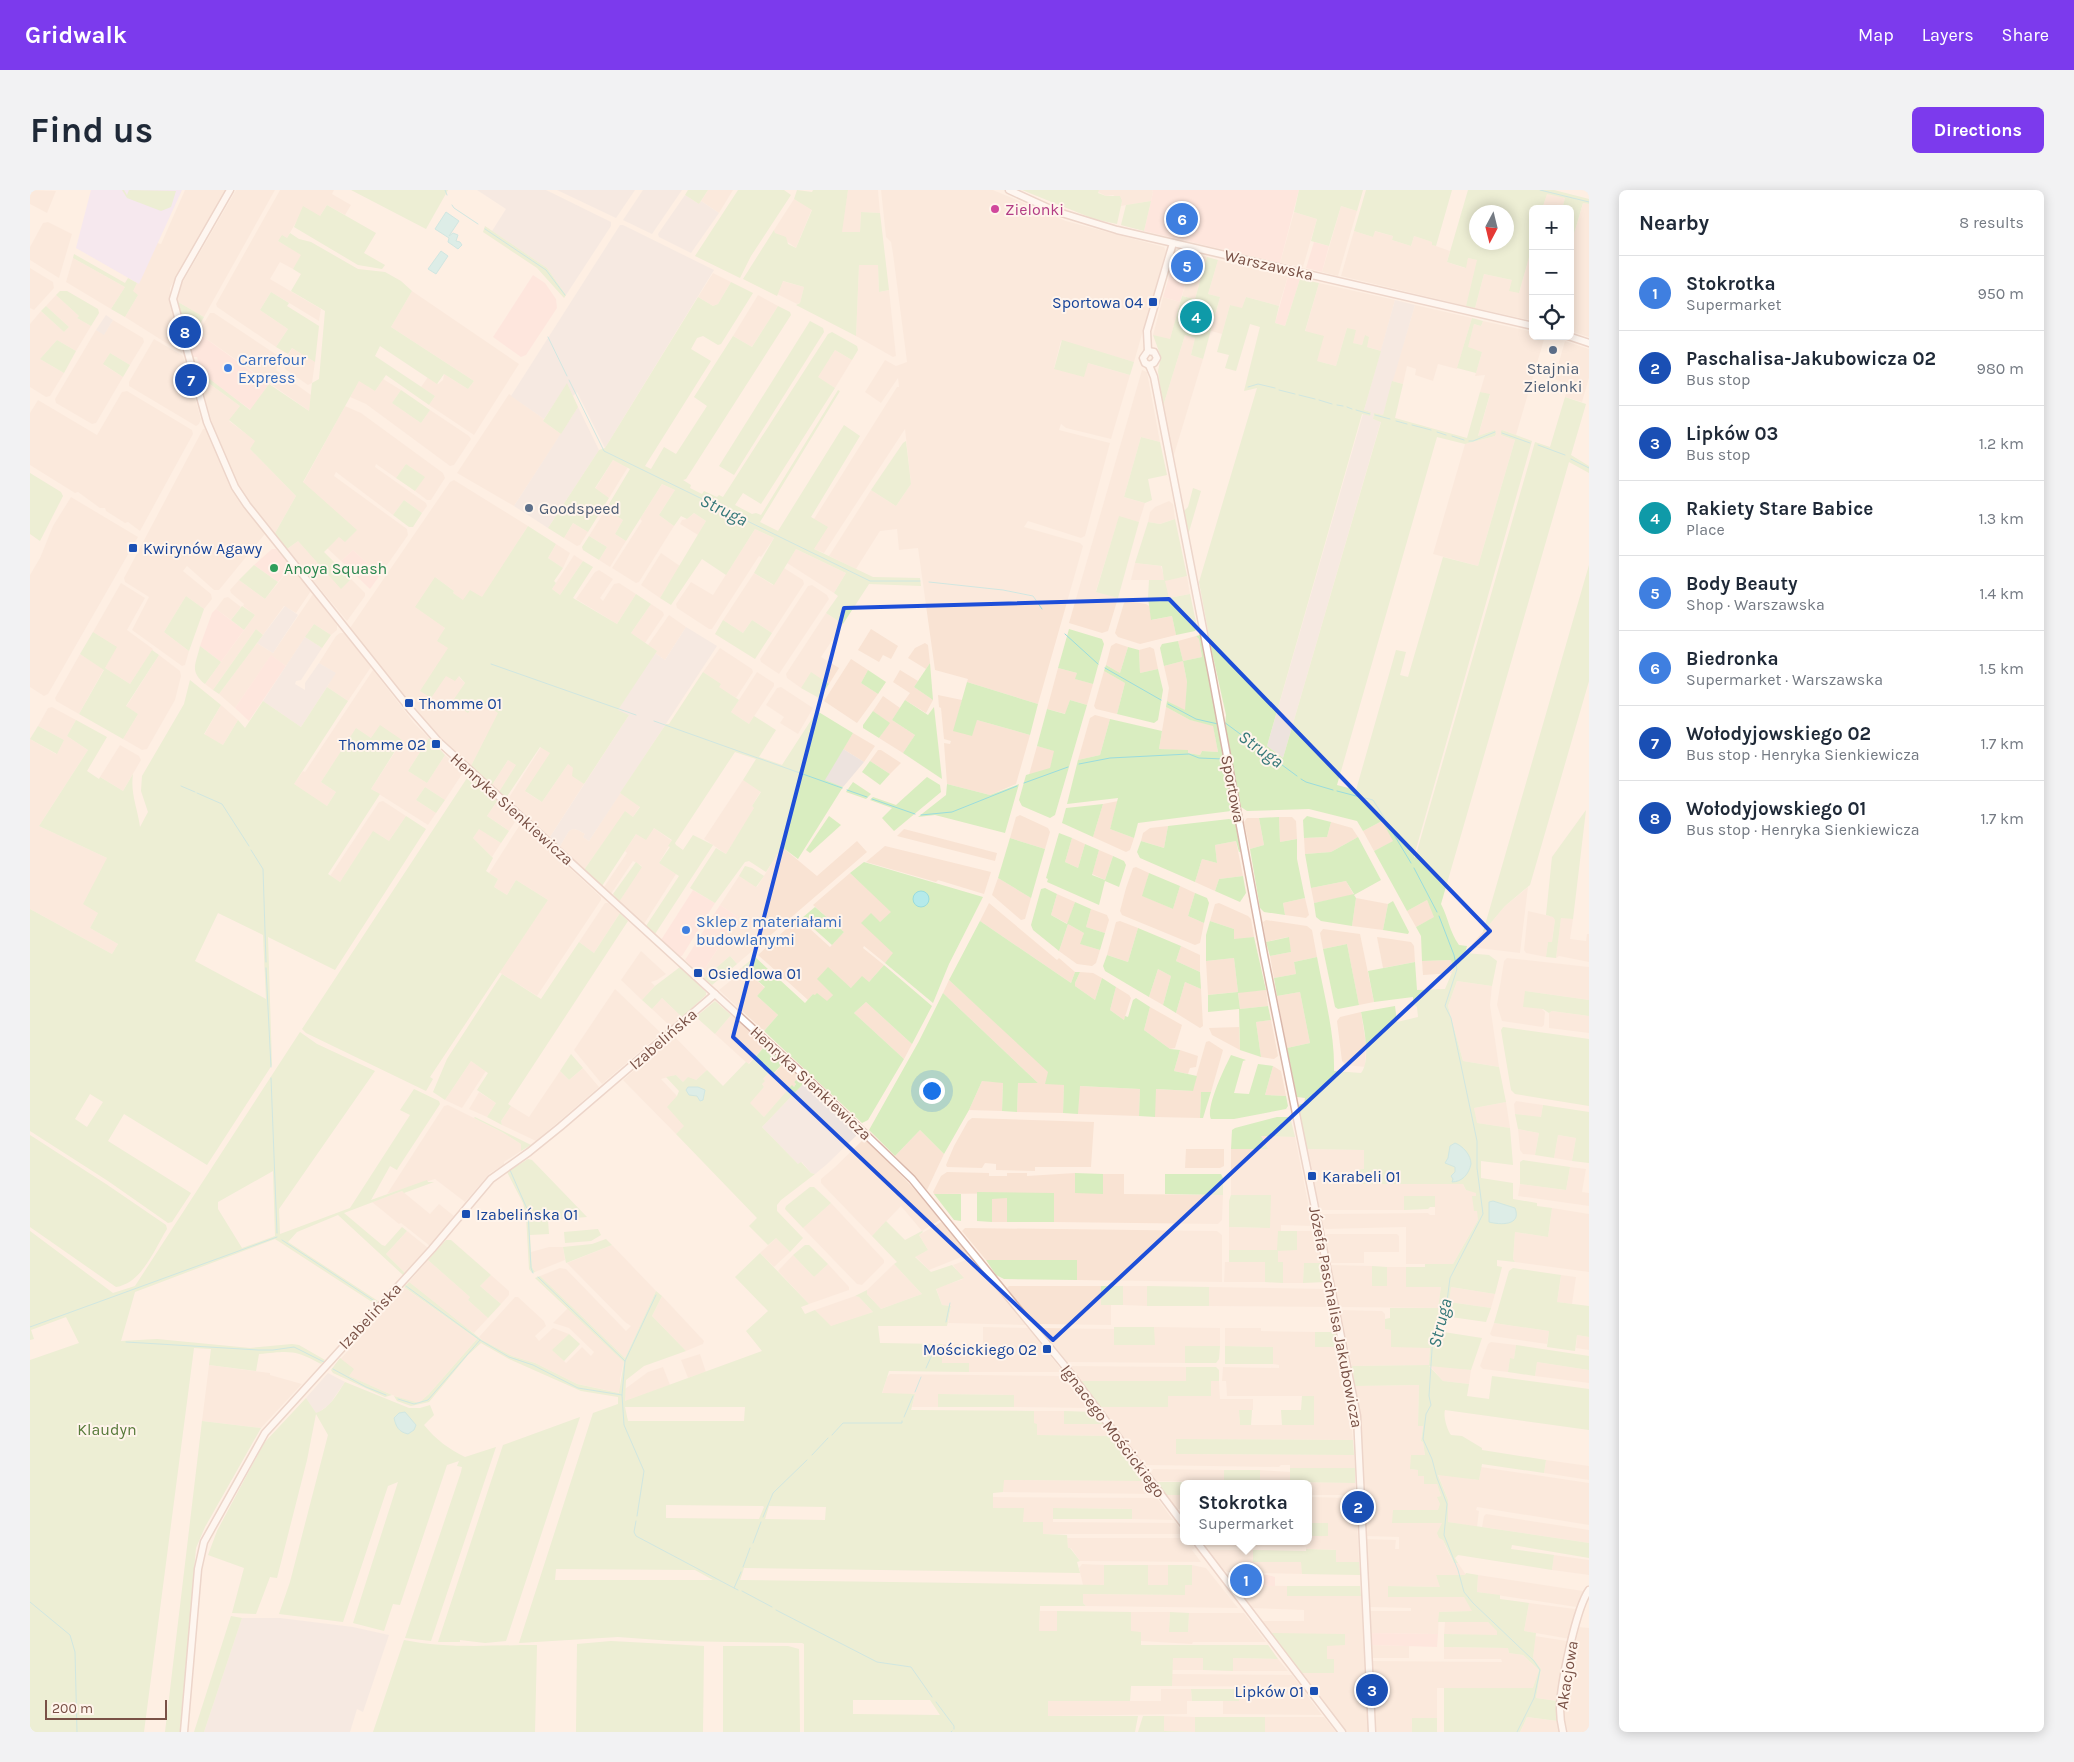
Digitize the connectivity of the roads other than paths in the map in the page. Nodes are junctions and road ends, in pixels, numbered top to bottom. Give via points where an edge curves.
1 (230, 190) edge
2 (1009, 190) edge
3 (1173, 243) junction
4 (1529, 325) edge
5 (1574, 338) edge
6 (1589, 343) edge
7 (1148, 351) junction
8 (1152, 364) junction
9 (714, 994) junction
10 (1296, 1114) joint
11 (1041, 1337) joint
12 (1180, 1520) edge
13 (1199, 1545) edge
14 (1589, 1590) edge
15 (184, 1732) edge
16 (1342, 1732) edge
17 (1372, 1732) edge
18 (1563, 1732) edge

1 - 9 street, Henryka Sienkiewicza via 179,279 173,299 208,422 239,495 425,727
2 - 3 street, Warszawska via 1089,223
3 - 4 street, Warszawska
3 - 7 street via 1147,332
5 - 6 street
7 - 8 street via 1156,355
7 - 8 street via 1143,358 1145,363
8 - 10 street, Sportowa
9 - 11 street, Henryka Sienkiewicza via 856,1123 912,1180
9 - 15 street, Izabelińska via 560,1127 491,1178 432,1249 265,1433 204,1542 198,1570
10 - 17 street, Józefa Paschalisa Jakubowicza via 1357,1416
11 - 12 street, Ignacego Mościckiego
13 - 16 street
14 - 18 street, Akacjowa via 1579,1608 1564,1680 1560,1710

